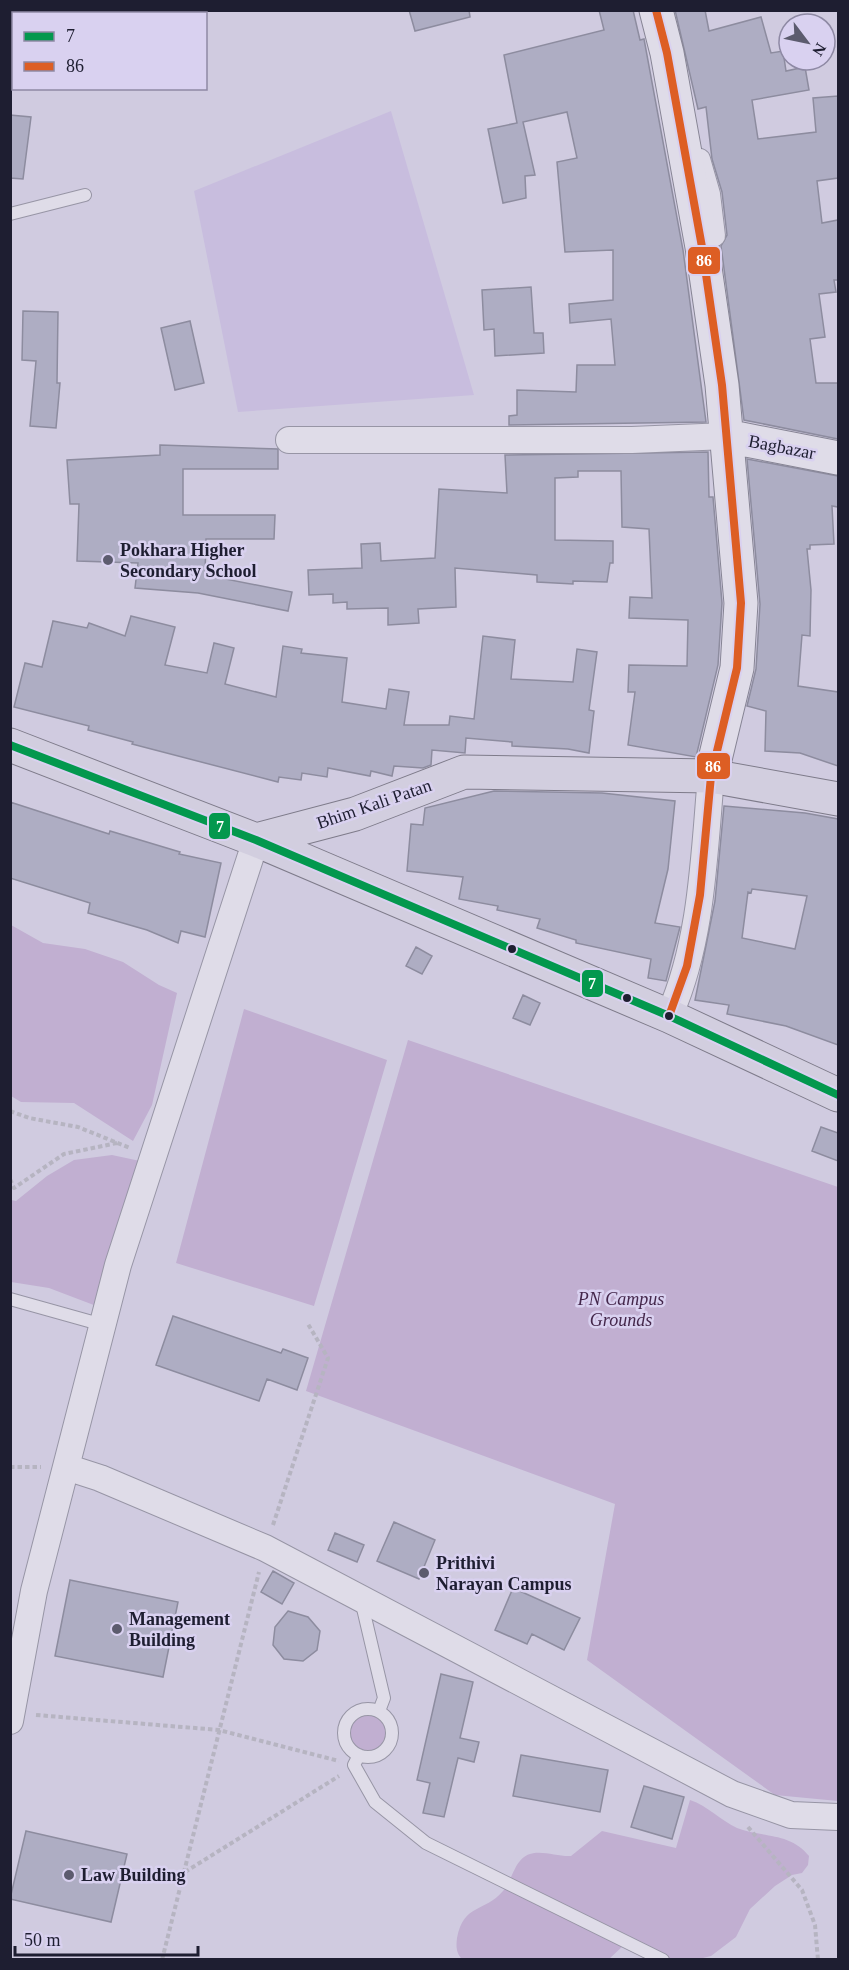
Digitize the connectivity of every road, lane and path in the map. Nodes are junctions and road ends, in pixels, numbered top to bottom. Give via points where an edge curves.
1 (656, 10) edge
2 (668, 10) edge
3 (85, 195) dead end
4 (10, 214) edge
5 (733, 438) junction
6 (288, 440) dead end
7 (838, 458) edge
8 (10, 745) edge
9 (720, 777) junction
10 (838, 799) edge
11 (256, 840) junction
12 (672, 1011) junction
13 (838, 1078) edge
14 (838, 1095) edge
15 (10, 1111) edge
16 (10, 1179) edge
17 (10, 1299) edge
18 (103, 1324) junction
19 (308, 1324) dead end
20 (66, 1467) junction
21 (265, 1548) junction
22 (361, 1599) junction
23 (379, 1711) junction
24 (11, 1717) edge
25 (219, 1730) junction
26 (357, 1760) junction
27 (732, 1794) junction
28 (838, 1817) edge
29 (185, 1872) junction
30 (162, 1959) edge
31 (663, 1959) edge
32 (818, 1959) edge

1 - 5 main road, Bagbazar via 667,52
2 - 5 street via 689,120 710,194
3 - 4 lane
5 - 6 street
5 - 7 main road, Bagbazar
5 - 9 main road via 741,603 737,668
8 - 11 main road
9 - 10 main road, Bhim Kali Patan
9 - 11 main road, Bhim Kali Patan via 464,772 355,814
9 - 12 street via 687,966
11 - 12 main road
11 - 18 street via 118,1265
12 - 13 street
12 - 14 main road
15 - 16 path via 78,1127 118,1142 64,1154 14,1188
17 - 18 lane
18 - 20 street
19 - 21 path via 328,1358
20 - 21 street
20 - 24 street via 34,1591
21 - 22 street
21 - 25 path
22 - 23 lane via 384,1698
22 - 27 street
23 - 26 lane via 391,1726 389,1745 382,1753
23 - 26 lane via 361,1710 348,1721 345,1737
24 - 25 path
25 - 26 path
25 - 29 path
26 - 29 path via 312,1795
26 - 31 lane via 375,1802 426,1843
27 - 28 street via 791,1815
27 - 32 path via 734,1811 802,1890 815,1925
29 - 30 path

